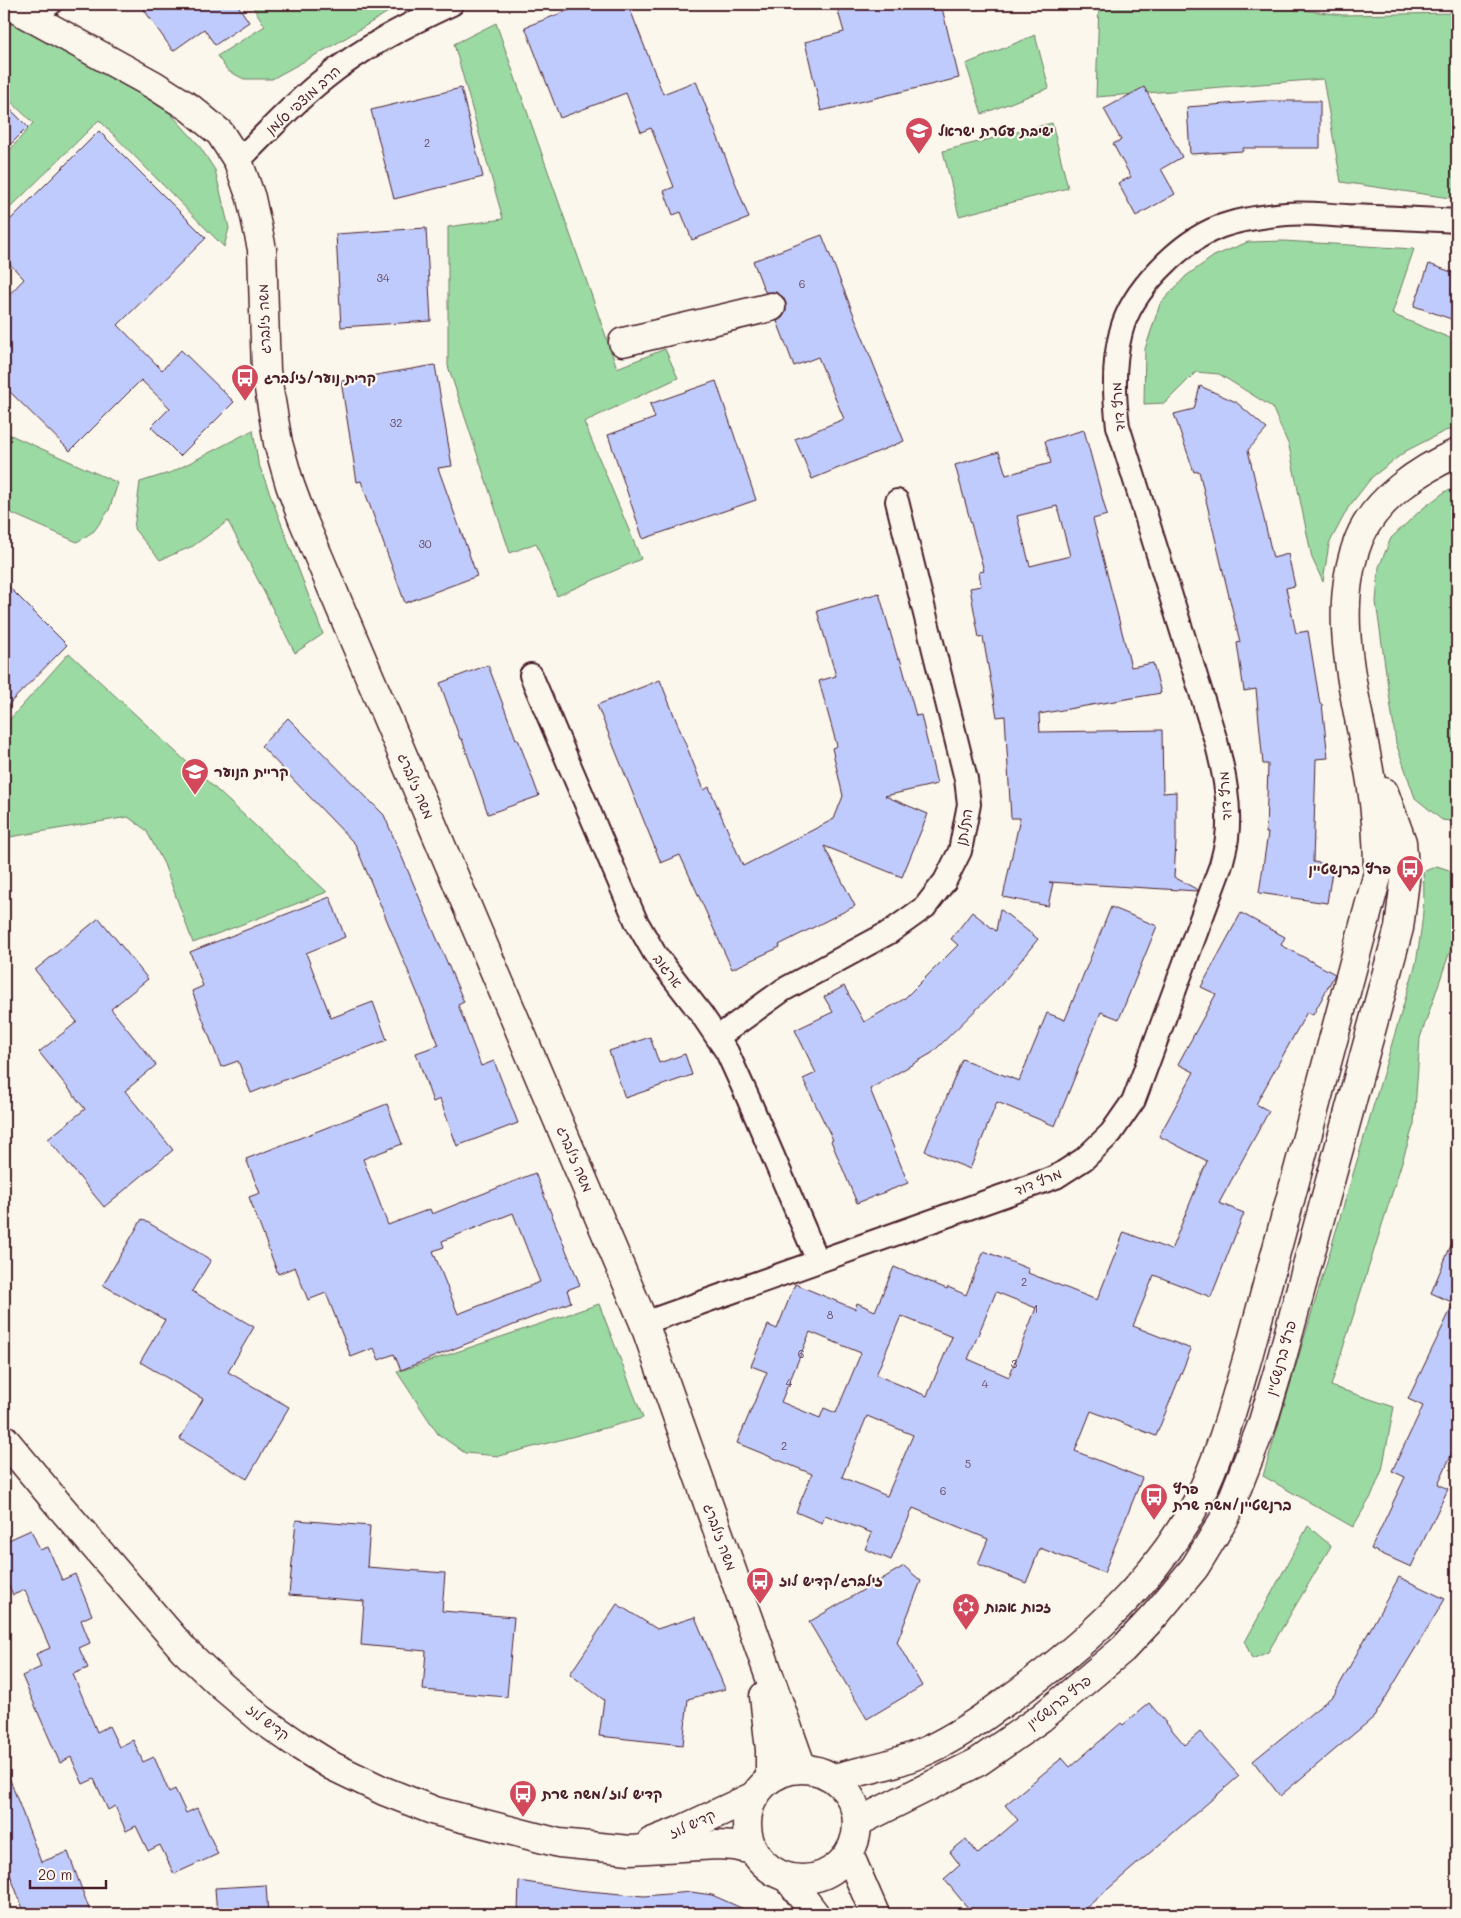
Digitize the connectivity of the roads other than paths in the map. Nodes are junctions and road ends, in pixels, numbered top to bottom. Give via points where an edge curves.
1 (452, 4) edge
2 (28, 8) edge
3 (238, 161) junction
4 (1457, 221) edge
5 (771, 307) dead end
6 (624, 342) dead end
7 (1457, 453) edge
8 (898, 501) dead end
9 (531, 675) dead end
10 (1360, 726) junction
11 (718, 1037) junction
12 (818, 1261) junction
13 (644, 1322) junction
14 (4, 1439) edge
15 (764, 1659) junction
16 (802, 1768) junction
17 (834, 1778) junction
18 (762, 1787) junction
19 (858, 1822) junction
20 (630, 1850) junction
21 (753, 1850) junction
22 (849, 1854) junction
23 (787, 1877) junction
24 (815, 1914) edge
25 (875, 1914) edge

1 - 3 street, הרב מוצפי סלמן via 403,27 353,57 323,80
2 - 3 street, משה זילברג via 190,108 220,133
3 - 13 street, משה זילברג via 251,198 262,249 266,371 278,443 290,486
4 - 12 street, מרץ דוד via 1288,213 1256,218 1219,227 1191,242 1147,283 1121,332 1114,394 1118,426 1224,772 1227,837 1221,865 1134,1100 1111,1133 1084,1159 1056,1177
5 - 6 street
7 - 10 street, פרץ ברנשטיין via 1404,483 1376,511 1360,537 1352,563 1347,632
8 - 11 street, התלתן via 966,779 969,804 960,851 945,881 925,907 890,932 783,990
9 - 11 street, ארגוב via 636,921 655,954
10 - 17 street, פרץ ברנשטיין via 1372,790 1378,872 1246,1364 1231,1415 1197,1501 1168,1548 1132,1592 1094,1631 1027,1687 960,1734 927,1751
10 - 19 street, פרץ ברנשטיין via 1402,842 1405,880 1399,928 1272,1390 1226,1516 1195,1567 1156,1614 1124,1649 1088,1680 978,1762
11 - 12 street, ארגוב via 748,1098
12 - 13 street, מרץ דוד
13 - 15 street, משה זילברג
14 - 20 street, קדיש לוז via 184,1650 261,1719 300,1746 332,1766 435,1811 559,1843
15 - 16 street, משה זילברג
15 - 18 street, משה זילברג via 763,1685 770,1750
16 - 17 street
16 - 18 street via 784,1771
17 - 19 street via 851,1796
18 - 20 street, קדיש לוז via 679,1831
18 - 21 street via 748,1813 748,1838
19 - 22 street
20 - 21 street, קדיש לוז via 717,1845
21 - 23 street via 768,1868
22 - 23 street via 826,1874 804,1880
22 - 25 street
23 - 24 street

